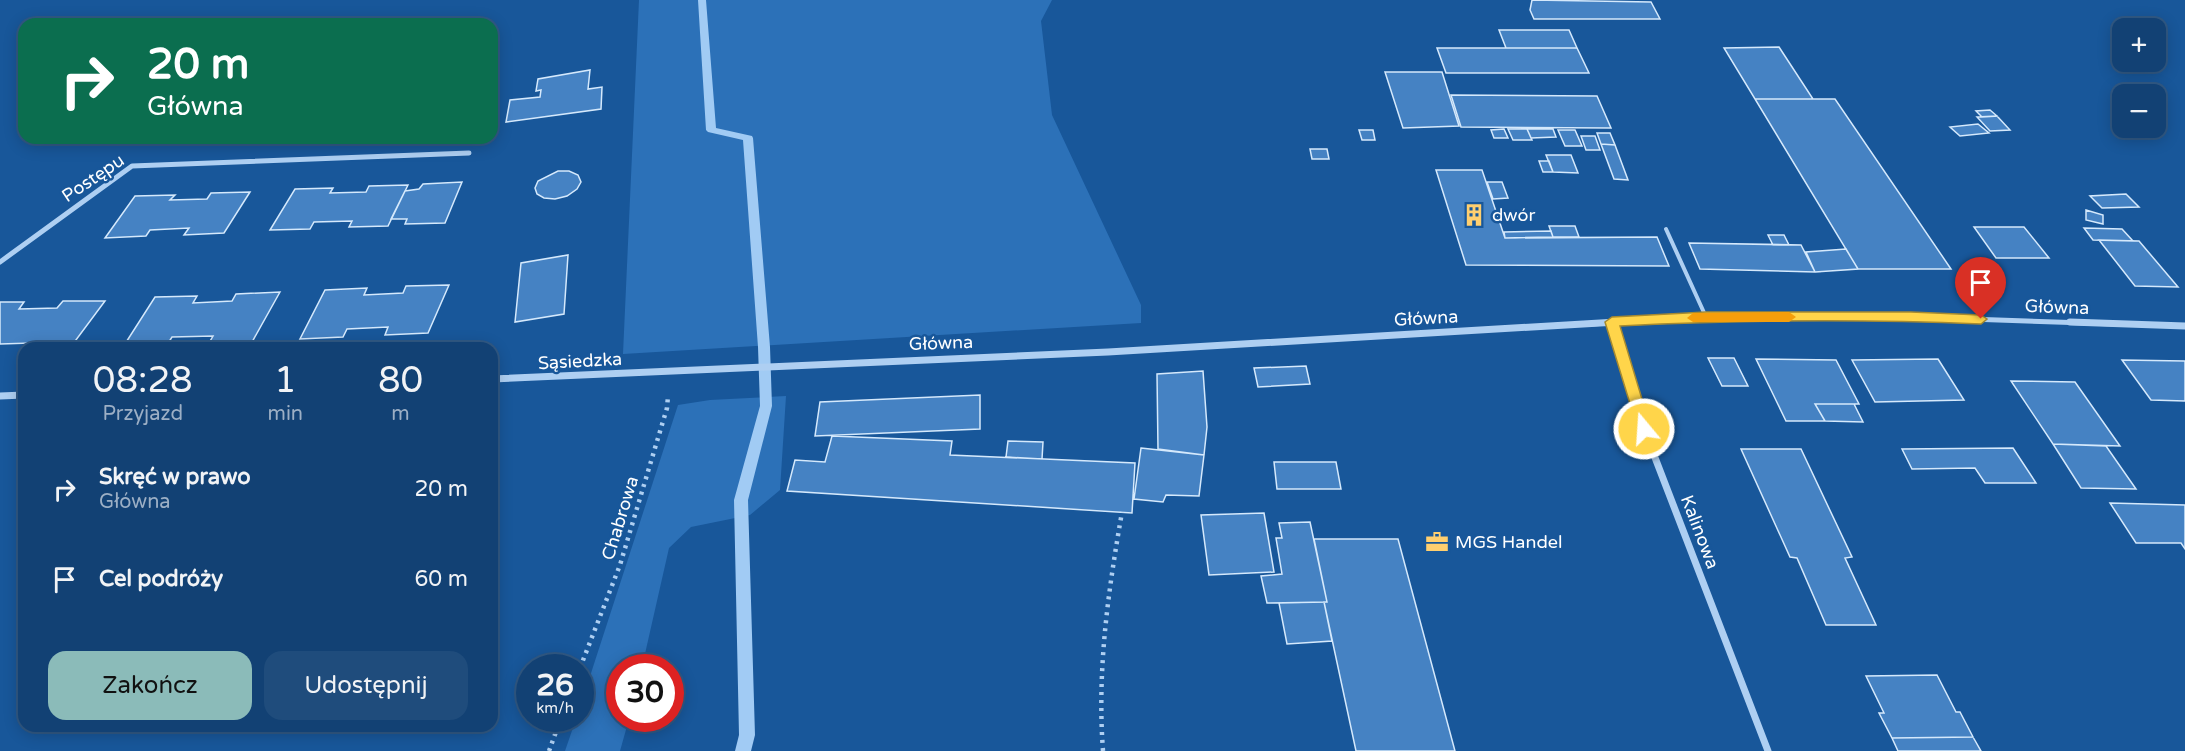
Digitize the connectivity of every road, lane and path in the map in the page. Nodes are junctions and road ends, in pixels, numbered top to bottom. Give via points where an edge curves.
1 (469, 153) dead end
2 (1666, 229) dead end
3 (0, 262) edge
4 (1706, 317) junction
5 (1612, 322) junction
6 (2185, 326) edge
7 (670, 371) junction
8 (498, 379) edge
9 (18, 395) edge
10 (0, 396) edge
11 (1122, 512) dead end
12 (585, 654) edge
13 (556, 732) edge
14 (549, 751) edge
15 (1103, 751) edge
16 (1768, 751) edge

1 - 3 street, Postępu via 132,166
2 - 4 lane
4 - 5 street, Główna
4 - 6 street, Główna via 1911,317
5 - 7 street, Główna via 1108,352
5 - 16 street, Kalinowa via 1644,429
7 - 8 street, Sąsiedzka
7 - 12 path, Chabrowa via 667,408 626,543
9 - 10 street
11 - 15 path via 1104,619
13 - 14 path

